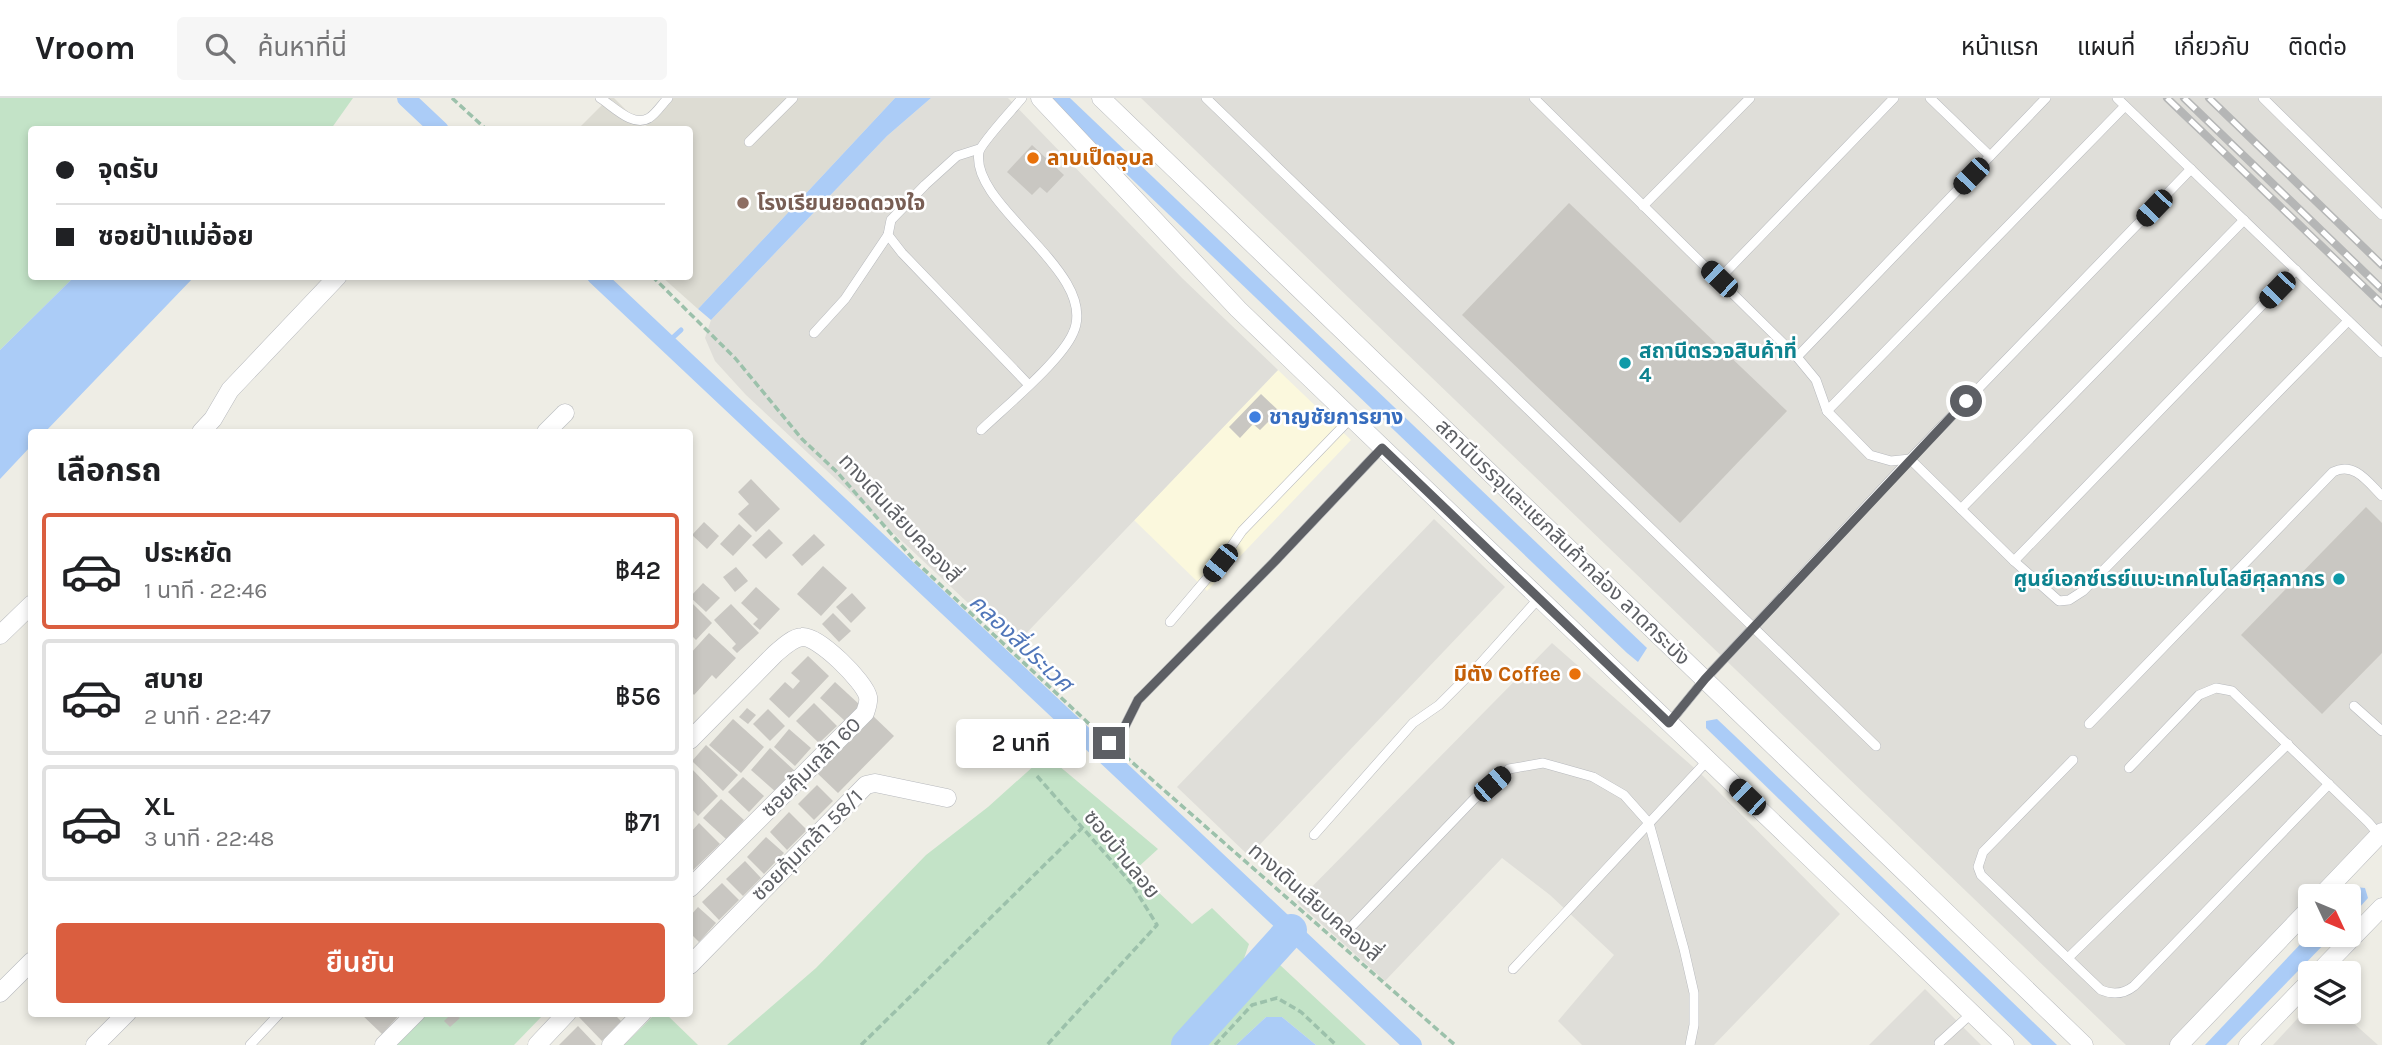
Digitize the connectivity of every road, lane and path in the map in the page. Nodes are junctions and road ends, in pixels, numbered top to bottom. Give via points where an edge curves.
1 (452, 98) edge
2 (600, 98) edge
3 (668, 98) edge
4 (793, 98) edge
5 (1022, 98) edge
6 (1040, 98) edge
7 (1101, 98) edge
8 (1206, 98) edge
9 (1751, 98) edge
10 (1894, 98) edge
11 (1930, 98) edge
12 (2046, 98) edge
13 (2117, 98) edge
14 (2263, 98) edge
15 (1541, 100) edge
16 (2125, 106) junction
17 (482, 126) edge
18 (749, 142) dead end
19 (979, 149) junction
20 (1990, 156) junction
21 (2191, 169) junction
22 (1643, 206) junction
23 (2381, 212) edge
24 (2244, 220) junction
25 (888, 235) junction
26 (2296, 270) junction
27 (1719, 279) junction
28 (334, 280) edge
29 (656, 280) edge
30 (2348, 321) junction
31 (814, 333) dead end
32 (2382, 353) edge
33 (1797, 357) junction
34 (1028, 384) junction
35 (1827, 411) junction
36 (565, 413) dead end
37 (1351, 418) junction
38 (204, 429) edge
39 (550, 429) edge
40 (981, 430) dead end
41 (1382, 448) junction
42 (1910, 459) junction
43 (2382, 496) edge
44 (1961, 509) junction
45 (2014, 561) junction
46 (1539, 598) junction
47 (28, 608) edge
48 (1170, 622) dead end
49 (1753, 629) junction
50 (0, 635) edge
51 (1705, 679) junction
52 (2354, 706) dead end
53 (1669, 723) junction
54 (2089, 724) dead end
55 (2382, 731) edge
56 (693, 737) edge
57 (1109, 743) junction
58 (2287, 744) junction
59 (1876, 746) dead end
60 (1708, 760) junction
61 (2073, 760) dead end
62 (2129, 768) dead end
63 (1037, 776) dead end
64 (2329, 784) junction
65 (947, 798) dead end
66 (1649, 823) junction
67 (1082, 828) junction
68 (1314, 835) dead end
69 (2381, 835) edge
70 (2333, 884) edge
71 (693, 885) edge
72 (2382, 907) edge
73 (2298, 921) edge
74 (1353, 925) dead end
75 (2068, 958) junction
76 (2330, 961) edge
77 (693, 962) edge
78 (28, 965) edge
79 (1513, 969) dead end
80 (0, 993) edge
81 (2298, 995) edge
82 (1972, 1013) junction
83 (123, 1017) edge
84 (276, 1017) edge
85 (412, 1017) edge
86 (563, 1017) edge
87 (638, 1017) edge
88 (2256, 1043) edge
89 (1939, 1044) edge
90 (95, 1045) edge
91 (250, 1045) edge
92 (384, 1045) edge
93 (537, 1045) edge
94 (611, 1045) edge
95 (862, 1045) edge
96 (1047, 1045) edge
97 (1215, 1045) edge
98 (1336, 1045) edge
99 (1455, 1045) edge
100 (1690, 1045) edge
101 (2005, 1045) edge
102 (2084, 1045) edge
103 (2179, 1045) edge

1 - 17 path
2 - 3 lane via 630,120 641,121
4 - 18 lane
5 - 19 lane
6 - 37 street via 1238,309
7 - 51 street, สถานีบรรจุและแยกสินค้ากล่อง ลาดกระบัง
8 - 49 lane
9 - 22 lane
10 - 27 lane
11 - 20 lane
12 - 20 lane
13 - 16 lane
14 - 23 lane
15 - 22 lane
16 - 21 lane
16 - 35 lane
19 - 25 lane via 957,156 925,185 891,220
19 - 34 lane via 978,165 991,192 1069,286 1079,309 1073,333
20 - 33 lane
21 - 24 lane
21 - 42 lane
22 - 27 lane
24 - 26 lane
24 - 44 lane
25 - 31 lane via 845,299
25 - 34 lane
26 - 30 lane
26 - 45 lane
27 - 33 lane
28 - 38 street via 230,390
29 - 57 path, ทางเดินเลียบคลองสี่ via 736,358 802,439 915,561
30 - 32 lane
30 - 45 lane via 2077,596 2055,599
33 - 35 lane via 1816,380
34 - 40 lane
35 - 42 lane via 1870,455 1891,461
36 - 39 street
37 - 41 street
37 - 48 lane via 1242,531
41 - 46 street
41 - 57 lane via 1138,700 1125,726
42 - 44 lane
42 - 49 lane
43 - 54 lane via 2353,469 2342,468 2329,475
44 - 45 lane
46 - 53 street
46 - 68 lane via 1439,705 1413,723
47 - 50 street
49 - 51 lane
49 - 59 lane
51 - 53 lane
51 - 102 street, สถานีบรรจุและแยกสินค้ากล่อง ลาดกระบัง
52 - 55 lane
53 - 60 street
56 - 71 street, ซอยคุ้มเกล้า 60 via 775,654 802,636 816,639 863,683 869,699 866,713
57 - 99 path, ทางเดินเลียบคลองสี่
58 - 62 lane via 2232,691 2216,688 2199,695
58 - 64 lane
58 - 75 lane
60 - 66 lane
60 - 82 street
61 - 75 lane via 1983,852 1978,864 1981,875
63 - 67 path, ซอยบ้านลอย
64 - 69 lane
64 - 75 lane via 2131,989 2101,990
65 - 77 street, ซอยคุ้มเกล้า 58/1 via 866,785
66 - 74 lane via 1624,795 1594,777 1543,763 1509,769 1474,799
66 - 79 lane
66 - 100 lane via 1694,993
67 - 95 path
67 - 96 path, ซอยบ้านลอย via 1131,883 1157,925
69 - 70 street
72 - 76 street
73 - 103 street
78 - 80 street
81 - 88 street
82 - 89 lane
82 - 101 street
83 - 90 street
84 - 91 lane
85 - 92 street
86 - 93 street
87 - 94 street
97 - 98 path via 1252,1005 1278,998 1301,1012

